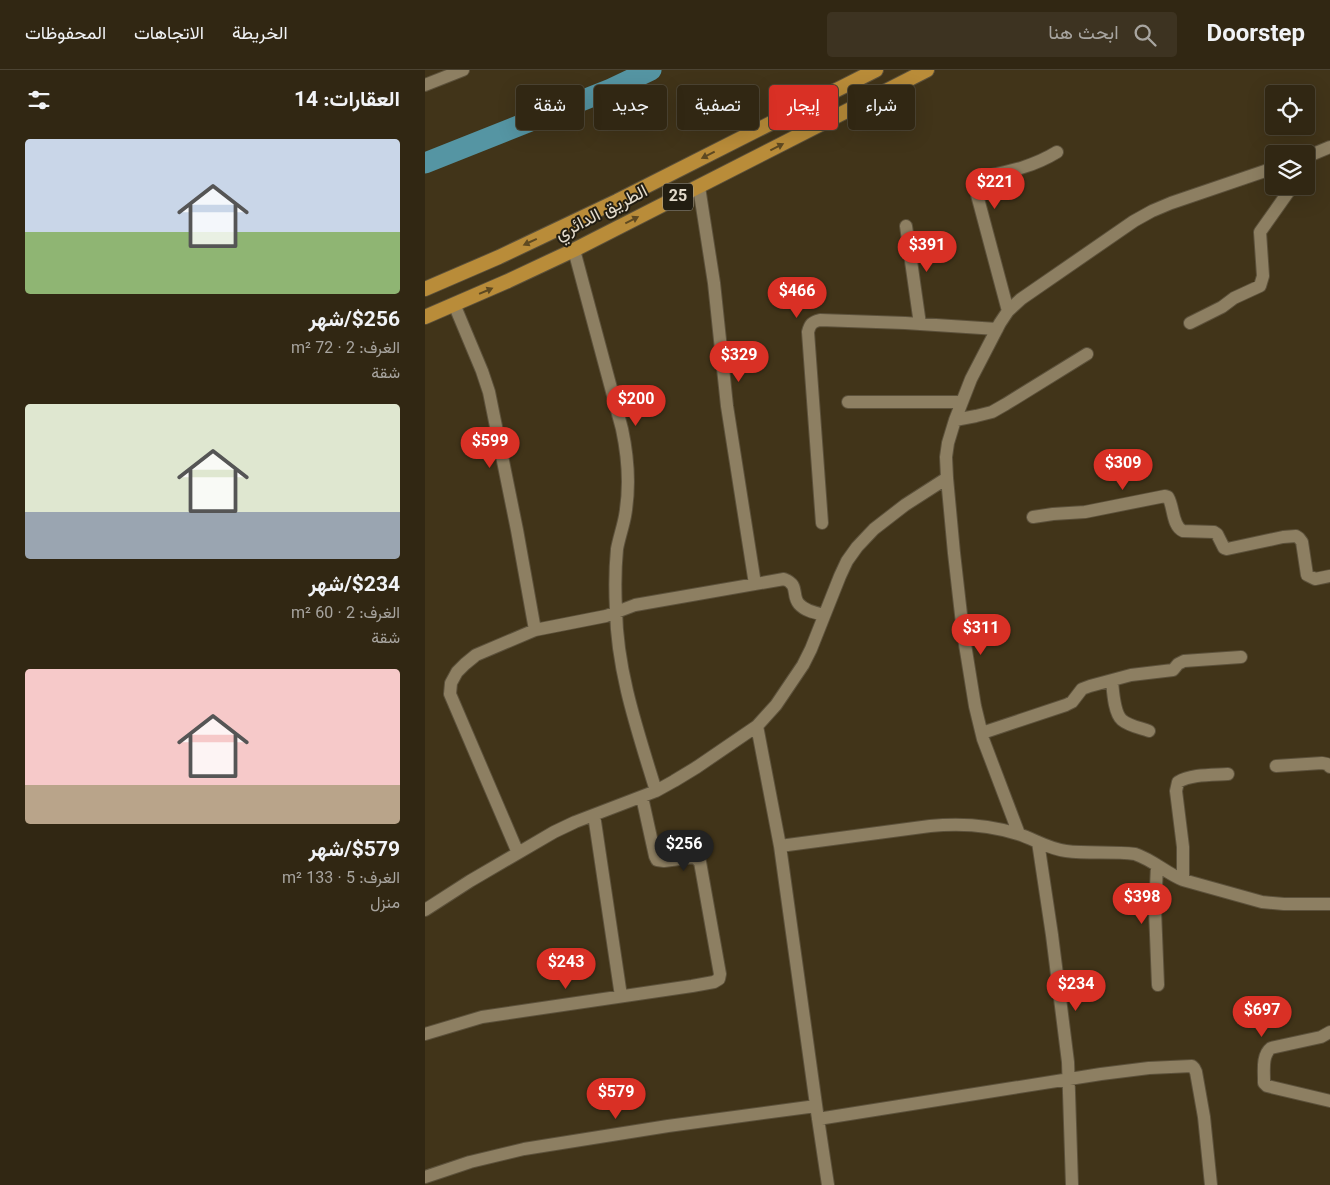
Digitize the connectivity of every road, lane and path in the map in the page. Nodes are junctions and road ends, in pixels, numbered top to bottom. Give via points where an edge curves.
1 (463, 70) edge
2 (876, 70) edge
3 (927, 70) edge
4 (425, 85) edge
5 (1330, 147) edge
6 (1057, 152) dead end
7 (1315, 153) edge
8 (1265, 171) edge
9 (699, 187) junction
10 (1286, 195) edge
11 (906, 226) dead end
12 (574, 250) junction
13 (425, 289) edge
14 (454, 304) junction
15 (1008, 311) junction
16 (425, 317) edge
17 (1190, 323) dead end
18 (921, 324) junction
19 (997, 329) junction
20 (1087, 354) dead end
21 (848, 402) dead end
22 (961, 402) junction
23 (955, 420) junction
24 (947, 478) junction
25 (1033, 517) dead end
26 (822, 523) dead end
27 (1330, 576) edge
28 (755, 584) junction
29 (616, 612) junction
30 (824, 615) junction
31 (535, 630) junction
32 (1241, 657) dead end
33 (1111, 681) junction
34 (757, 726) junction
35 (1149, 731) dead end
36 (982, 733) junction
37 (1276, 766) dead end
38 (1330, 767) edge
39 (1228, 774) dead end
40 (656, 791) junction
41 (643, 797) junction
42 (595, 815) junction
43 (1019, 834) junction
44 (1038, 842) junction
45 (780, 846) junction
46 (517, 853) junction
47 (1157, 864) junction
48 (1183, 880) junction
49 (1330, 904) edge
50 (425, 910) edge
51 (1158, 985) dead end
52 (621, 996) junction
53 (1330, 1032) edge
54 (425, 1034) edge
55 (1069, 1080) junction
56 (1330, 1101) edge
57 (817, 1112) junction
58 (425, 1177) edge
59 (828, 1185) edge
60 (1072, 1185) edge
61 (1211, 1185) edge

1 - 4 street
2 -> 13 highway, الطريق الدائري / 25 via 599,210
9 -> 3 highway, الطريق الدائري / 25
5 - 7 street
6 - 15 street via 1025,168 986,176 976,186
8 - 15 street via 1152,211 1029,293
12 -> 9 highway, الطريق الدائري / 25
9 - 28 street via 714,283 727,406
10 - 17 street via 1260,232 1263,276 1260,286
11 - 18 street
14 -> 12 highway, الطريق الدائري / 25
12 - 29 street via 627,449 627,501 617,548
14 - 16 highway, الطريق الدائري / 25
14 - 31 street via 489,392
15 - 19 street
18 - 19 street
18 - 26 street via 820,320 809,326
19 - 22 street
20 - 23 street via 999,408
21 - 22 street
22 - 23 street
23 - 24 street via 946,457
24 - 30 street via 905,505 867,536 847,561
24 - 36 street via 963,632
25 - 27 street via 1085,512 1165,496 1171,502 1179,529 1183,531 1214,532 1227,549 1296,536 1301,542 1307,575 1315,579
28 - 29 street via 635,605
28 - 30 street via 783,579 789,581 797,603
29 - 31 street
29 - 40 street via 622,667
30 - 34 street via 803,665 776,705
31 - 46 street via 477,655 465,664 451,683 450,694
32 - 33 street via 1184,661 1173,670
33 - 35 street via 1119,717
33 - 36 street via 1082,690 1066,705
34 - 40 street via 697,768
34 - 45 street
36 - 43 street
37 - 38 street via 1322,763
39 - 48 street via 1193,777 1178,782 1176,792 1183,847
40 - 41 street
41 - 42 street
41 - 52 street via 657,860 694,857 700,862 720,974 714,982
42 - 46 street via 554,832
42 - 52 street
43 - 44 street
43 - 45 street via 985,827 942,825
44 - 47 street via 1065,851 1135,854
44 - 55 street
45 - 57 street
46 - 50 street
47 - 48 street
47 - 51 street
48 - 49 street via 1262,902
52 - 54 street via 482,1017
53 - 56 street via 1268,1050 1263,1080 1267,1086
55 - 57 street
55 - 60 street
55 - 61 street via 1149,1068 1192,1066 1204,1116
57 - 58 street via 668,1126 524,1149
57 - 59 street

